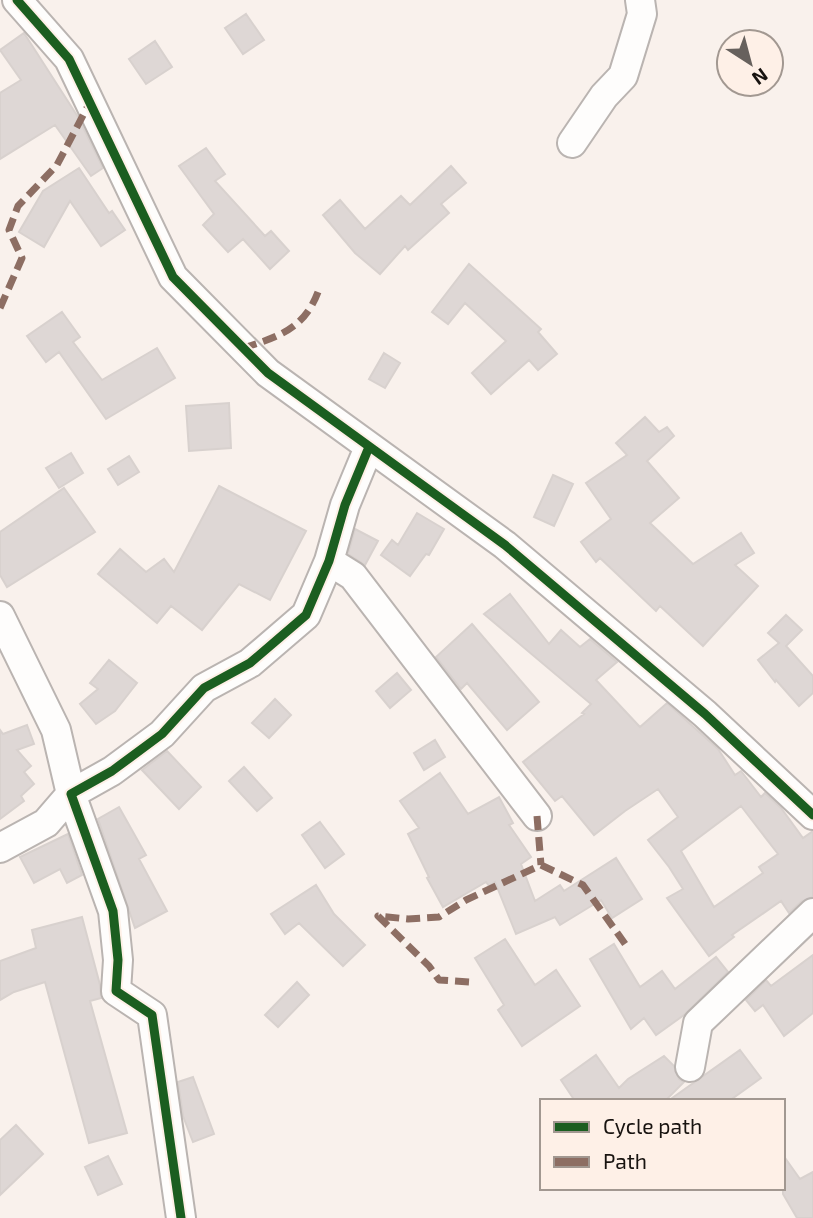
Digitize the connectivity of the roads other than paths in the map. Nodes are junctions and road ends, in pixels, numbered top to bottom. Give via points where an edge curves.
1 (17, 0) edge
2 (640, 0) edge
3 (572, 143) dead end
4 (369, 447) junction
5 (329, 561) junction
6 (0, 616) edge
7 (71, 794) junction
8 (813, 815) edge
9 (537, 816) dead end
10 (0, 848) edge
11 (813, 913) edge
12 (690, 1067) dead end
13 (181, 1218) edge

1 - 4 street via 69,59 173,277 268,373
2 - 3 street via 642,14 623,76
4 - 5 street
4 - 8 street via 515,554 705,714
5 - 7 street via 306,615 250,663 204,688 162,734
5 - 9 street via 353,576
6 - 7 street via 56,730
7 - 10 street via 47,822
7 - 13 street via 113,911 116,991 152,1015
11 - 12 street via 698,1023

